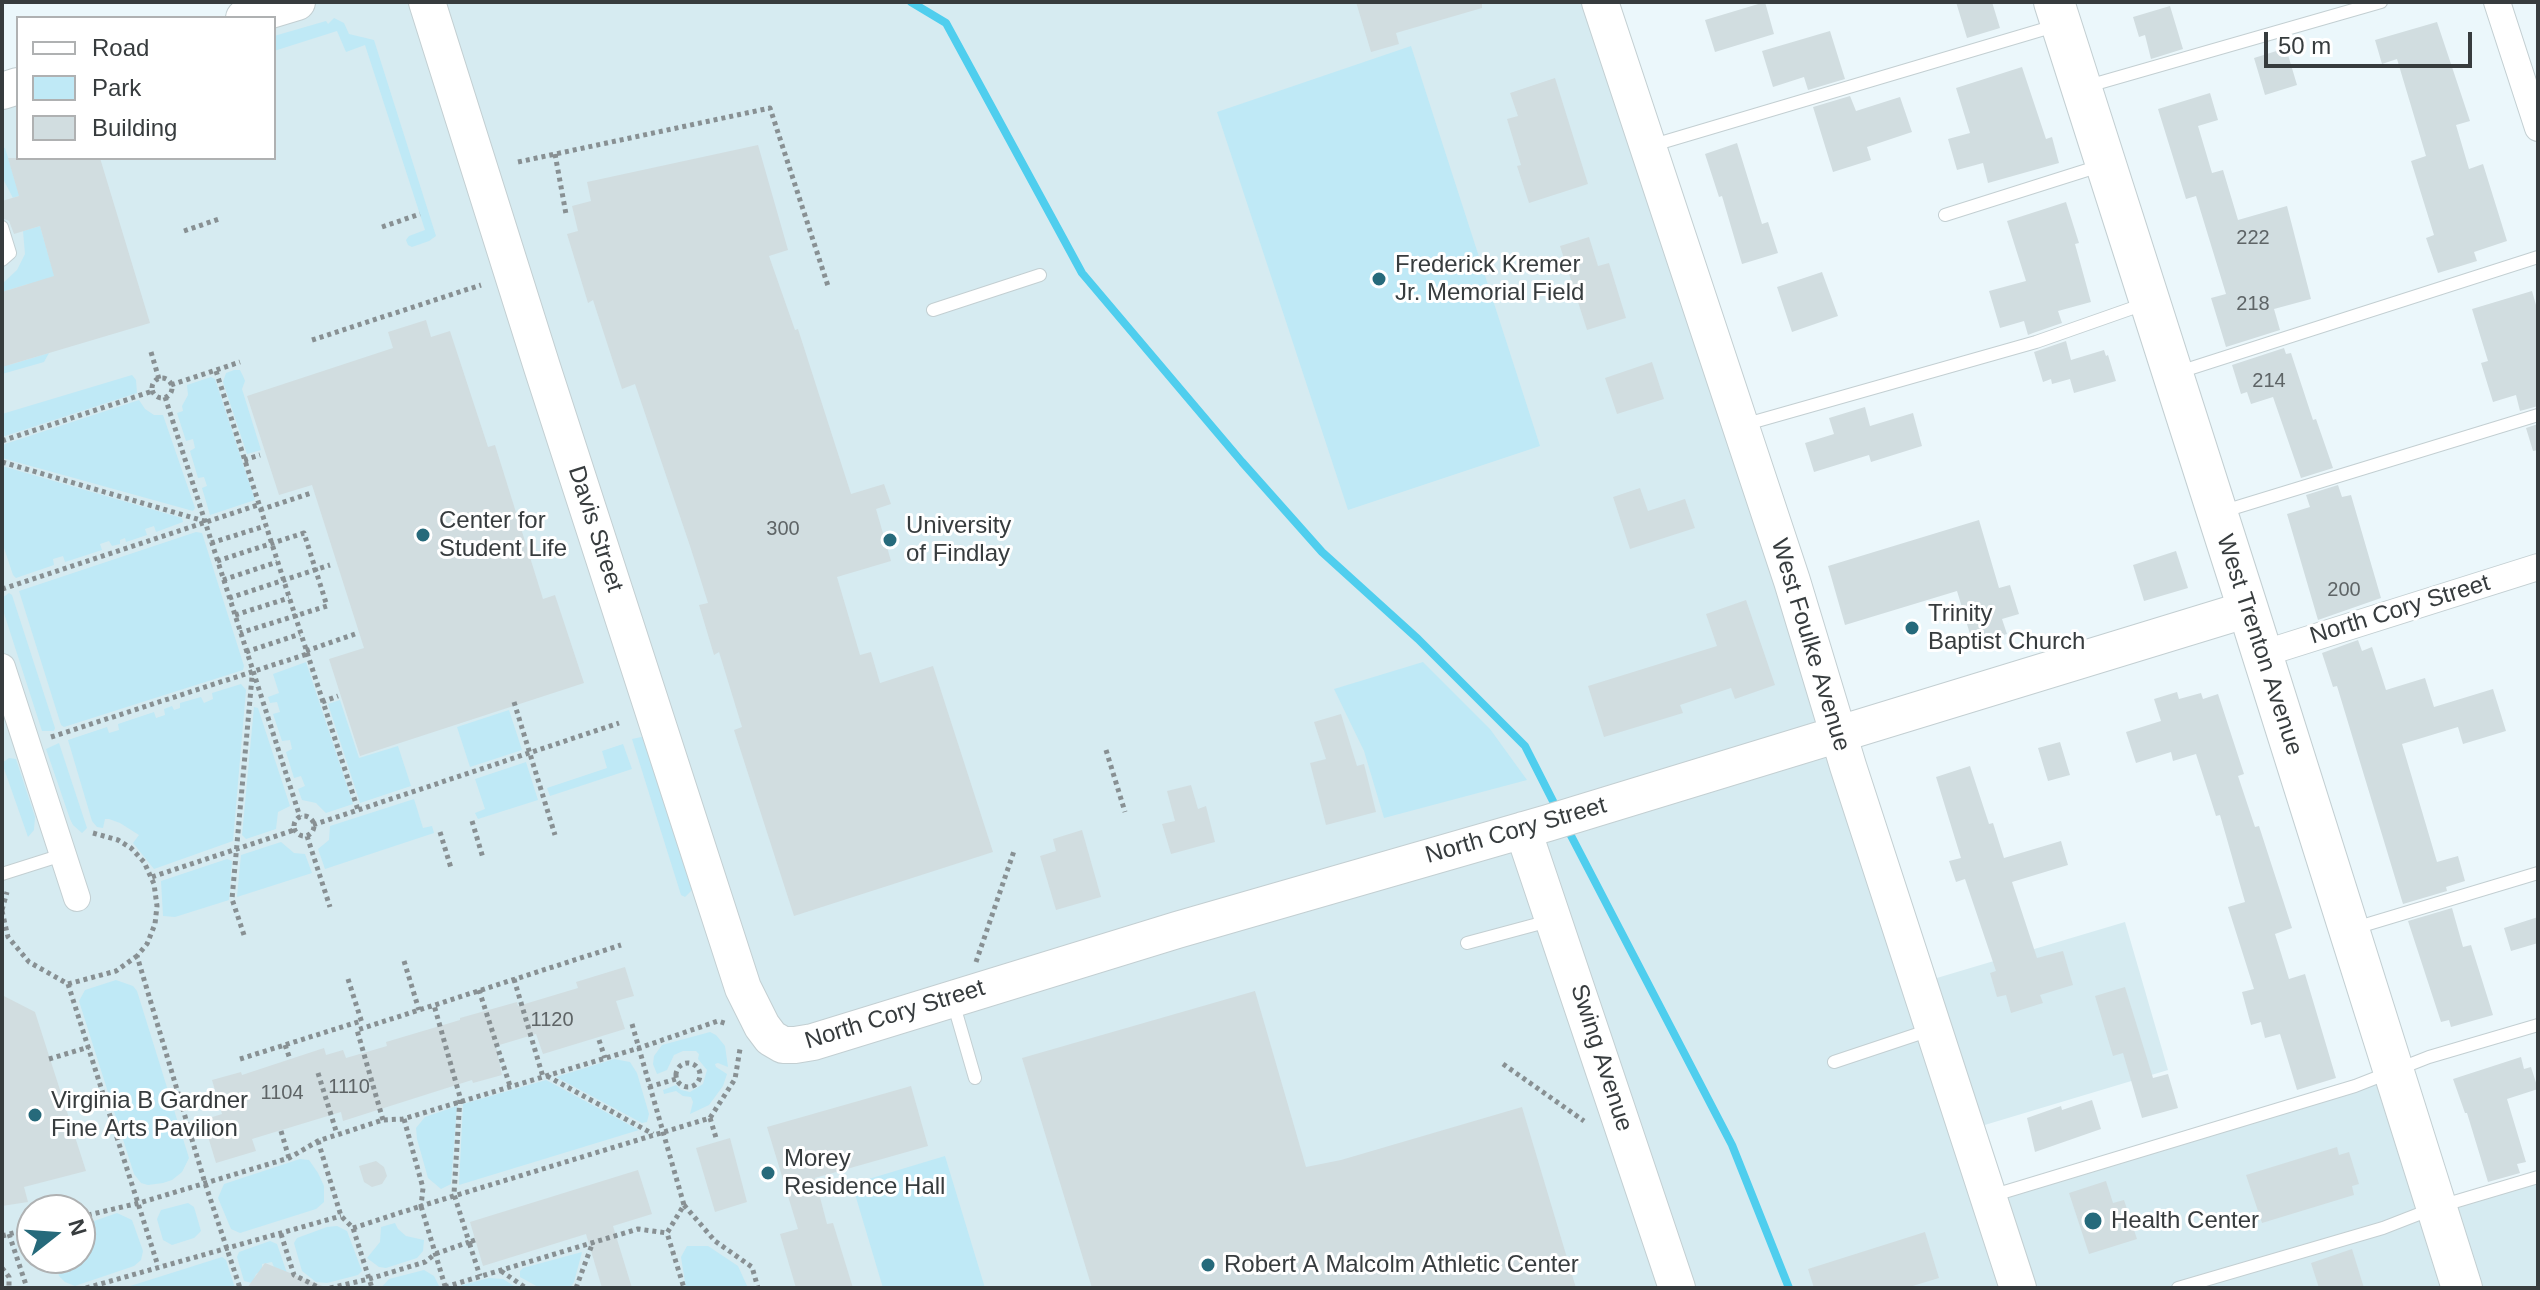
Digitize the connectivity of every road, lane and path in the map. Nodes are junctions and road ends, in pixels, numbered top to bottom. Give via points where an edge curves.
1 (297, 2) edge
2 (427, 2) edge
3 (1600, 2) edge
4 (2381, 2) edge
5 (2497, 2) edge
6 (2057, 13) edge
7 (251, 16) edge
8 (2081, 88) junction
9 (2538, 128) edge
10 (1647, 147) junction
11 (555, 154) junction
12 (518, 162) dead end
13 (2106, 164) junction
14 (420, 214) dead end
15 (566, 214) dead end
16 (1945, 215) dead end
17 (219, 219) dead end
18 (2, 227) edge
19 (382, 227) dead end
20 (184, 231) dead end
21 (2538, 257) edge
22 (2, 260) edge
23 (1040, 275) dead end
24 (481, 285) dead end
25 (828, 286) dead end
26 (2149, 302) junction
27 (933, 310) dead end
28 (312, 340) dead end
29 (151, 352) dead end
30 (240, 362) dead end
31 (216, 371) junction
32 (2173, 374) junction
33 (159, 379) junction
34 (171, 385) junction
35 (153, 391) junction
36 (165, 397) junction
37 (2538, 415) edge
38 (1740, 426) junction
39 (2, 441) edge
40 (260, 455) dead end
41 (244, 460) junction
42 (2, 462) edge
43 (311, 493) dead end
44 (259, 507) junction
45 (2217, 513) junction
46 (204, 521) junction
47 (265, 526) junction
48 (211, 543) junction
49 (271, 543) junction
50 (217, 561) junction
51 (277, 562) junction
52 (330, 565) dead end
53 (2538, 567) edge
54 (315, 570) junction
55 (223, 580) junction
56 (283, 580) junction
57 (2, 589) edge
58 (229, 598) junction
59 (289, 598) junction
60 (2248, 609) junction
61 (235, 615) junction
62 (295, 616) junction
63 (240, 633) junction
64 (300, 634) junction
65 (355, 634) dead end
66 (246, 652) junction
67 (306, 653) junction
68 (2262, 654) junction
69 (253, 672) junction
70 (3, 673) edge
71 (338, 696) dead end
72 (322, 702) junction
73 (514, 702) dead end
74 (619, 723) dead end
75 (1839, 734) junction
76 (46, 739) dead end
77 (1106, 750) dead end
78 (529, 753) junction
79 (358, 810) junction
80 (1125, 812) dead end
81 (300, 817) junction
82 (472, 821) dead end
83 (313, 825) junction
84 (1535, 826) junction
85 (294, 830) junction
86 (440, 832) dead end
87 (93, 833) dead end
88 (555, 835) dead end
89 (307, 836) junction
90 (237, 849) junction
91 (1014, 851) dead end
92 (62, 855) junction
93 (483, 858) dead end
94 (451, 868) dead end
95 (2538, 873) edge
96 (2, 874) edge
97 (152, 877) junction
98 (77, 898) dead end
99 (330, 907) dead end
100 (2, 911) edge
101 (1555, 920) junction
102 (2349, 930) junction
103 (244, 935) dead end
104 (1467, 943) dead end
105 (621, 945) dead end
106 (137, 956) junction
107 (404, 961) dead end
108 (348, 979) dead end
109 (514, 979) junction
110 (68, 984) junction
111 (479, 990) junction
112 (961, 996) junction
113 (434, 1005) junction
114 (419, 1010) junction
115 (362, 1024) junction
116 (632, 1024) dead end
117 (2538, 1025) edge
118 (1934, 1028) junction
119 (761, 1032) junction
120 (599, 1040) dead end
121 (285, 1045) junction
122 (89, 1047) junction
123 (639, 1048) junction
124 (605, 1058) junction
125 (49, 1059) dead end
126 (240, 1059) dead end
127 (290, 1059) dead end
128 (1834, 1062) dead end
129 (1503, 1064) dead end
130 (2393, 1071) junction
131 (318, 1073) dead end
132 (544, 1076) junction
133 (975, 1078) dead end
134 (676, 1079) junction
135 (510, 1086) junction
136 (649, 1087) junction
137 (460, 1100) junction
138 (710, 1118) junction
139 (403, 1119) junction
140 (383, 1120) junction
141 (1584, 1121) dead end
142 (281, 1131) dead end
143 (662, 1132) junction
144 (337, 1134) junction
145 (653, 1134) junction
146 (318, 1141) junction
147 (717, 1141) dead end
148 (289, 1158) junction
149 (2538, 1177) edge
150 (205, 1183) junction
151 (454, 1194) junction
152 (1988, 1197) junction
153 (139, 1203) junction
154 (684, 1205) junction
155 (421, 1206) junction
156 (2437, 1207) junction
157 (96, 1213) edge
158 (341, 1216) junction
159 (353, 1228) junction
160 (16, 1232) edge
161 (667, 1233) junction
162 (9, 1234) junction
163 (281, 1234) junction
164 (2, 1236) edge
165 (472, 1241) junction
166 (593, 1242) junction
167 (228, 1249) junction
168 (435, 1254) junction
169 (16, 1255) edge
170 (158, 1266) junction
171 (2, 1268) edge
172 (500, 1270) junction
173 (19, 1274) edge
174 (480, 1276) junction
175 (9, 1277) junction
176 (369, 1279) junction
177 (445, 1287) edge
178 (9, 1288) edge
179 (86, 1288) edge
180 (240, 1288) edge
181 (320, 1288) edge
182 (330, 1288) edge
183 (372, 1288) edge
184 (526, 1288) edge
185 (576, 1288) edge
186 (684, 1288) edge
187 (758, 1288) edge
188 (1677, 1288) edge
189 (2018, 1288) edge
190 (2178, 1288) edge
191 (2462, 1288) edge

1 - 7 street
2 - 119 street, Davis Street
3 - 10 street, West Foulke Avenue
4 - 8 lane
5 - 9 street
6 - 8 main road, West Trenton Avenue
6 - 10 lane
8 - 13 main road, West Trenton Avenue
10 - 38 street, West Foulke Avenue
11 - 12 path
11 - 15 path
11 - 25 path via 770,108
13 - 16 lane
13 - 26 main road, West Trenton Avenue
14 - 19 path
17 - 20 path
18 - 22 lane via 10,253
21 - 32 lane
23 - 27 lane
24 - 28 path
26 - 32 main road, West Trenton Avenue
26 - 38 lane via 2036,342
29 - 33 path
30 - 31 path
31 - 34 path
31 - 41 path
32 - 45 main road, West Trenton Avenue
33 - 34 path
33 - 35 path
34 - 36 path
35 - 36 path
35 - 39 path
36 - 46 path
37 - 45 lane
38 - 75 street, West Foulke Avenue
40 - 41 path
41 - 44 path
42 - 46 path
43 - 44 path
44 - 46 path
44 - 47 path
45 - 60 main road, West Trenton Avenue
46 - 48 path
46 - 57 path
47 - 48 path
47 - 49 path
48 - 50 path
49 - 50 path
49 - 51 path
49 - 54 path via 304,533
50 - 55 path
51 - 55 path
51 - 56 path
52 - 54 path
53 - 68 street, North Cory Street
54 - 56 path
54 - 62 path via 327,606
55 - 58 path
56 - 58 path
56 - 59 path
58 - 61 path
59 - 61 path
59 - 62 path
60 - 68 main road, West Trenton Avenue
60 - 75 street, North Cory Street
61 - 63 path
62 - 63 path
62 - 64 path
63 - 66 path
64 - 66 path
64 - 67 path
65 - 67 path
66 - 69 path
67 - 69 path
67 - 72 path
68 - 102 main road, West Trenton Avenue
69 - 76 path
69 - 81 path
69 - 90 path
70 - 92 street
71 - 72 path
72 - 79 path
73 - 78 path
74 - 78 path
75 - 84 street, North Cory Street
75 - 118 street, West Foulke Avenue
77 - 80 path
78 - 79 path
78 - 88 path
79 - 83 path
81 - 83 path
81 - 85 path
82 - 93 path
83 - 89 path
84 - 101 street, Swing Avenue
84 - 112 street, North Cory Street
85 - 89 path
85 - 90 path
86 - 94 path
87 - 97 path via 123,840
89 - 99 path
90 - 97 path
90 - 103 path via 232,899
91 - 112 path
92 - 96 lane
92 - 98 street
95 - 102 lane
97 - 106 path via 155,924
100 - 110 path via 8,937 29,962
101 - 104 lane
101 - 188 street, Swing Avenue
102 - 130 main road, West Trenton Avenue
105 - 109 path
106 - 110 path via 116,971
106 - 150 path
107 - 114 path
108 - 115 path
109 - 111 path
109 - 132 path
110 - 122 path
111 - 113 path
111 - 135 path
112 - 119 street, North Cory Street via 813,1042
112 - 133 lane
113 - 114 path
113 - 137 path
114 - 115 path
115 - 121 path
115 - 140 path via 357,1030
116 - 123 path
117 - 130 lane
118 - 128 lane
118 - 152 street, West Foulke Avenue
119 - 123 path via 718,1021
119 - 138 path
120 - 124 path
121 - 126 path
121 - 127 path
122 - 125 path
122 - 153 path
123 - 124 path
123 - 136 path
124 - 132 path
129 - 141 path
130 - 152 lane
130 - 156 main road, West Trenton Avenue
131 - 144 path
132 - 135 path
132 - 145 path
134 - 134 path via 688,1088 696,1085 700,1074 685,1063
134 - 136 path
135 - 137 path
136 - 143 path
137 - 139 path
137 - 151 path
138 - 143 path
138 - 147 path
139 - 140 path
139 - 155 path via 423,1188
140 - 144 path
142 - 148 path
143 - 145 path
143 - 154 path
144 - 146 path
145 - 151 path
146 - 148 path
146 - 158 path
148 - 150 path
149 - 156 lane
150 - 153 path
150 - 167 path
151 - 155 path
151 - 165 path
152 - 189 street, West Foulke Avenue
153 - 157 path
153 - 170 path
154 - 161 path
154 - 187 path via 715,1241 752,1267
155 - 159 path
155 - 168 path
156 - 190 lane
156 - 191 main road, West Trenton Avenue
158 - 159 path
158 - 163 path
159 - 176 path
160 - 162 path
161 - 166 path via 638,1229
161 - 186 path
162 - 164 path
162 - 169 path
163 - 167 path
163 - 181 path via 294,1275
165 - 168 path
165 - 174 path
166 - 172 path
166 - 185 path
167 - 170 path
167 - 180 path
168 - 176 path
168 - 177 path
170 - 179 path
171 - 175 path
172 - 174 path
172 - 184 path
173 - 175 path
174 - 177 path
175 - 178 path
176 - 182 path
176 - 183 path

